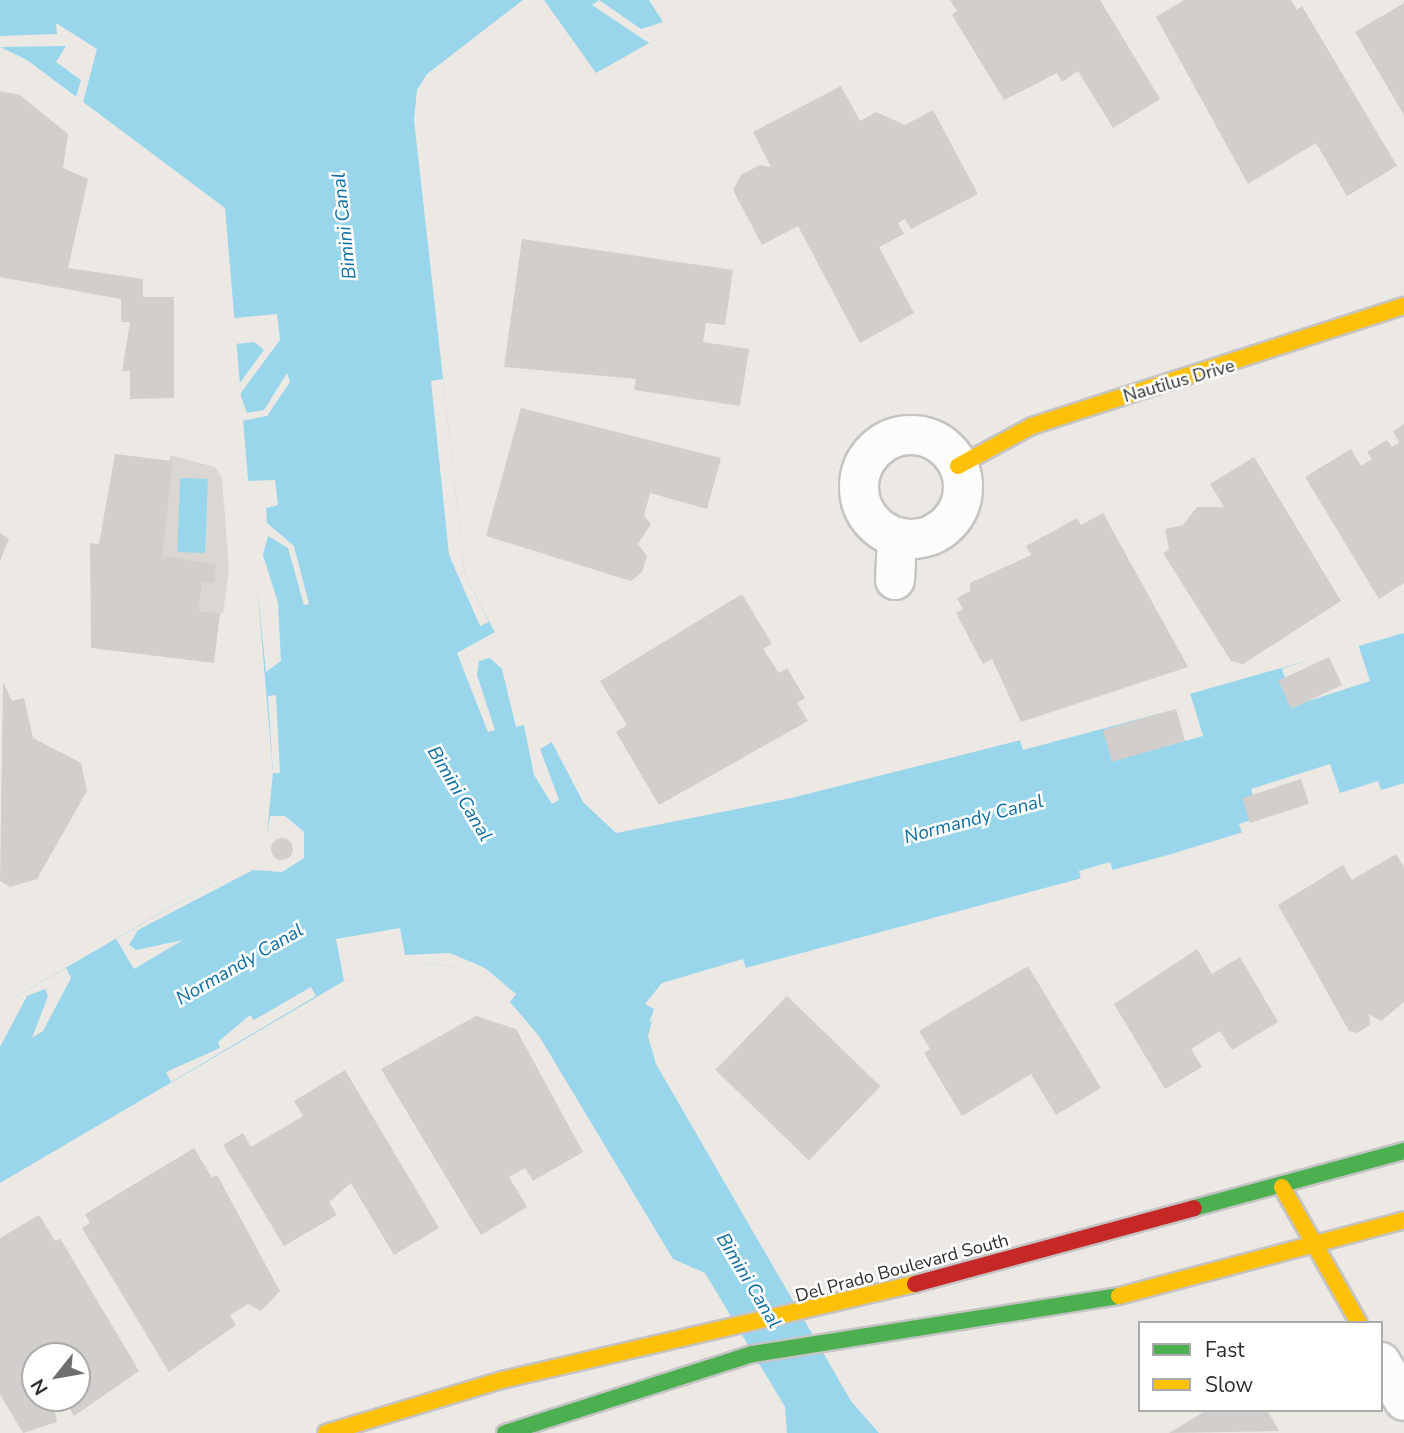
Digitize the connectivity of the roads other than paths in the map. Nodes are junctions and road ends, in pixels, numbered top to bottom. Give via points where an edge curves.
1 (1404, 306) edge
2 (958, 466) junction
3 (897, 537) junction
4 (895, 580) dead end
5 (1404, 1151) edge
6 (1282, 1187) junction
7 (1404, 1220) edge
8 (1316, 1247) junction
9 (1358, 1321) edge
10 (1383, 1365) edge
11 (1404, 1401) edge
12 (326, 1433) edge
13 (505, 1433) edge

1 - 2 street, Nautilus Drive via 1031,426
2 - 3 street via 962,502 954,518 924,538
2 - 3 street via 949,451 916,435 898,436 869,456 860,473 863,509 873,524
3 - 4 street
5 - 6 street, Del Prado Boulevard South
6 - 8 street
6 - 12 street, Del Prado Boulevard South via 802,1315 502,1380
7 - 8 street
8 - 9 street
8 - 13 street via 1109,1299 817,1340 753,1354
10 - 11 street

